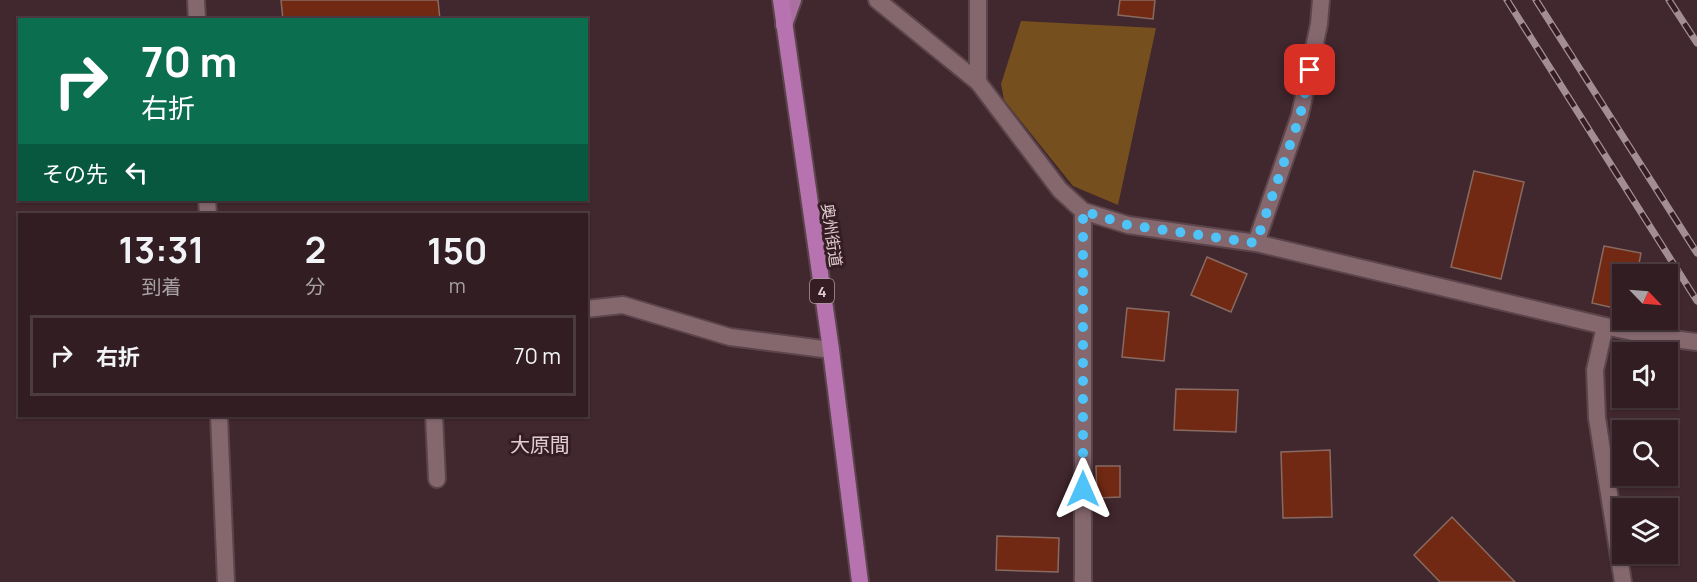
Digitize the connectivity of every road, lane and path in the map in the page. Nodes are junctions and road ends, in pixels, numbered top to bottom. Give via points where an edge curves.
1 (196, 0) edge
2 (781, 0) edge
3 (793, 0) edge
4 (877, 0) edge
5 (978, 0) edge
6 (1321, 0) edge
7 (197, 18) edge
8 (784, 25) junction
9 (978, 82) junction
10 (1083, 211) junction
11 (1256, 243) junction
12 (588, 309) edge
13 (1605, 326) junction
14 (1697, 342) edge
15 (831, 350) junction
16 (219, 417) edge
17 (434, 417) edge
18 (437, 479) dead end
19 (226, 582) edge
20 (860, 582) edge
21 (1083, 582) edge
22 (1623, 582) edge

1 - 7 street
2 - 8 highway, 奥州街道 / 4
3 - 8 main road
4 - 9 street
5 - 9 street
6 - 11 street via 1300,116
8 - 15 highway, 奥州街道 / 4
9 - 10 street via 1060,190
10 - 11 street via 1128,225
10 - 21 street
11 - 13 street
12 - 15 street via 623,305 730,337
13 - 14 street
13 - 22 street via 1595,370 1597,418
15 - 20 highway, 奥州街道 / 4
16 - 19 street
17 - 18 street

